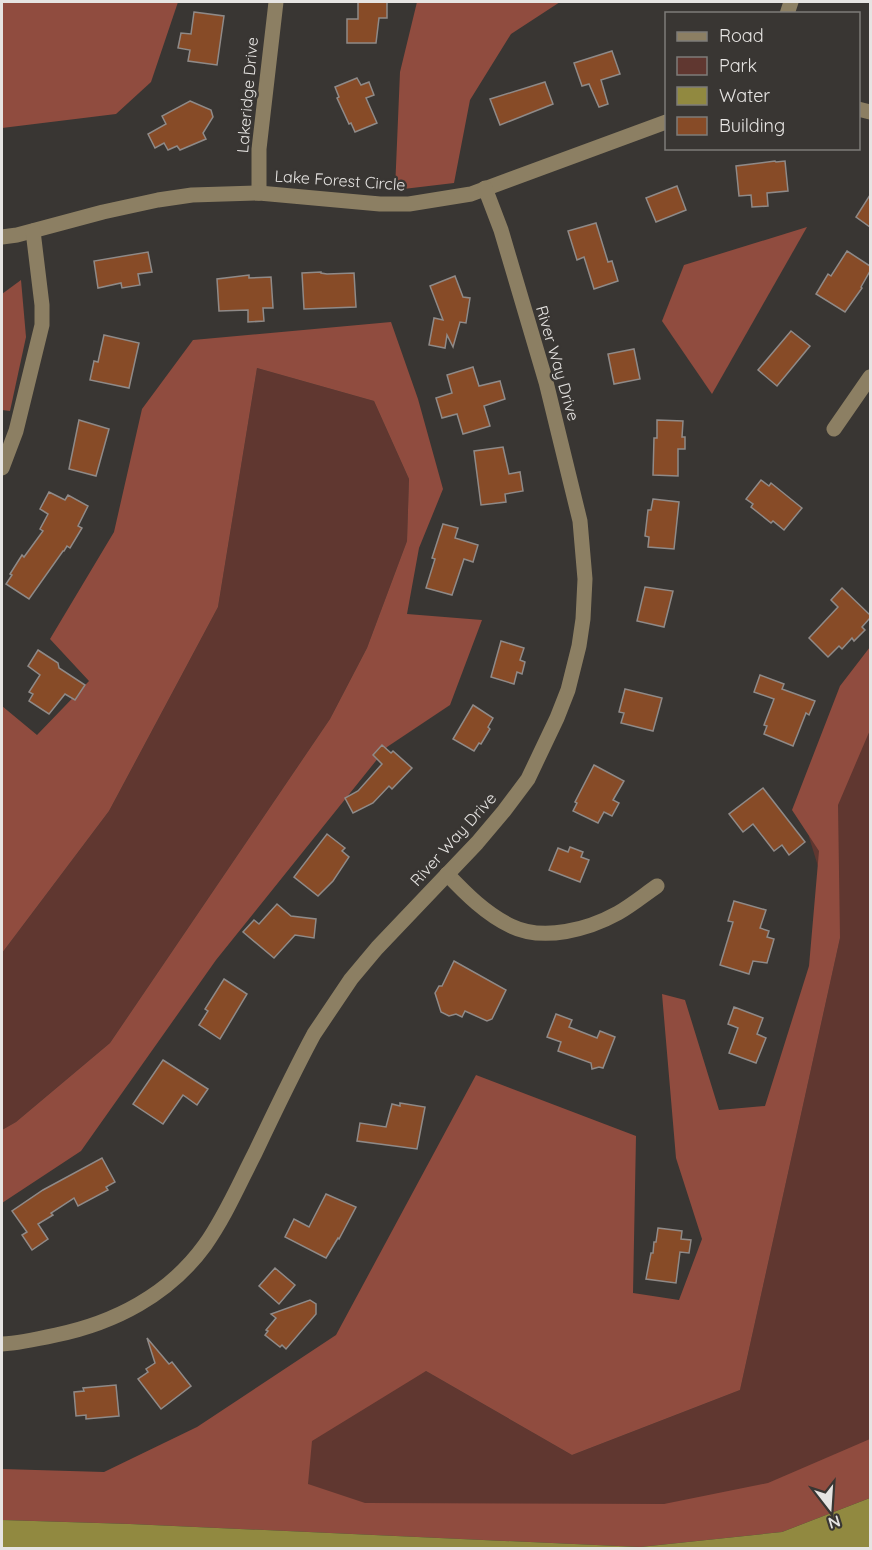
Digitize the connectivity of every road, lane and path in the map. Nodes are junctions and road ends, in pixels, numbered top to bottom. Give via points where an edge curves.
1 (276, 2) edge
2 (665, 122) edge
3 (485, 188) junction
4 (259, 193) junction
5 (33, 231) junction
6 (2, 237) edge
7 (870, 377) edge
8 (834, 429) dead end
9 (2, 468) edge
10 (447, 874) junction
11 (657, 886) dead end
12 (2, 1344) edge

1 - 4 street, Lakeridge Drive via 259,149
2 - 3 street, Lake Forest Circle
3 - 4 street, Lake Forest Circle via 409,204
3 - 10 street, River Way Drive via 546,382 572,482 584,549 583,619 568,690 528,779 504,812
4 - 5 street, Lake Forest Circle via 158,200
5 - 6 street, Lake Forest Circle
5 - 9 street via 42,325 16,431
7 - 8 street
10 - 11 street via 493,916 530,932 549,933 595,924
10 - 12 street, River Way Drive via 377,948 332,1006 309,1043 223,1216 188,1265 148,1299 101,1323

